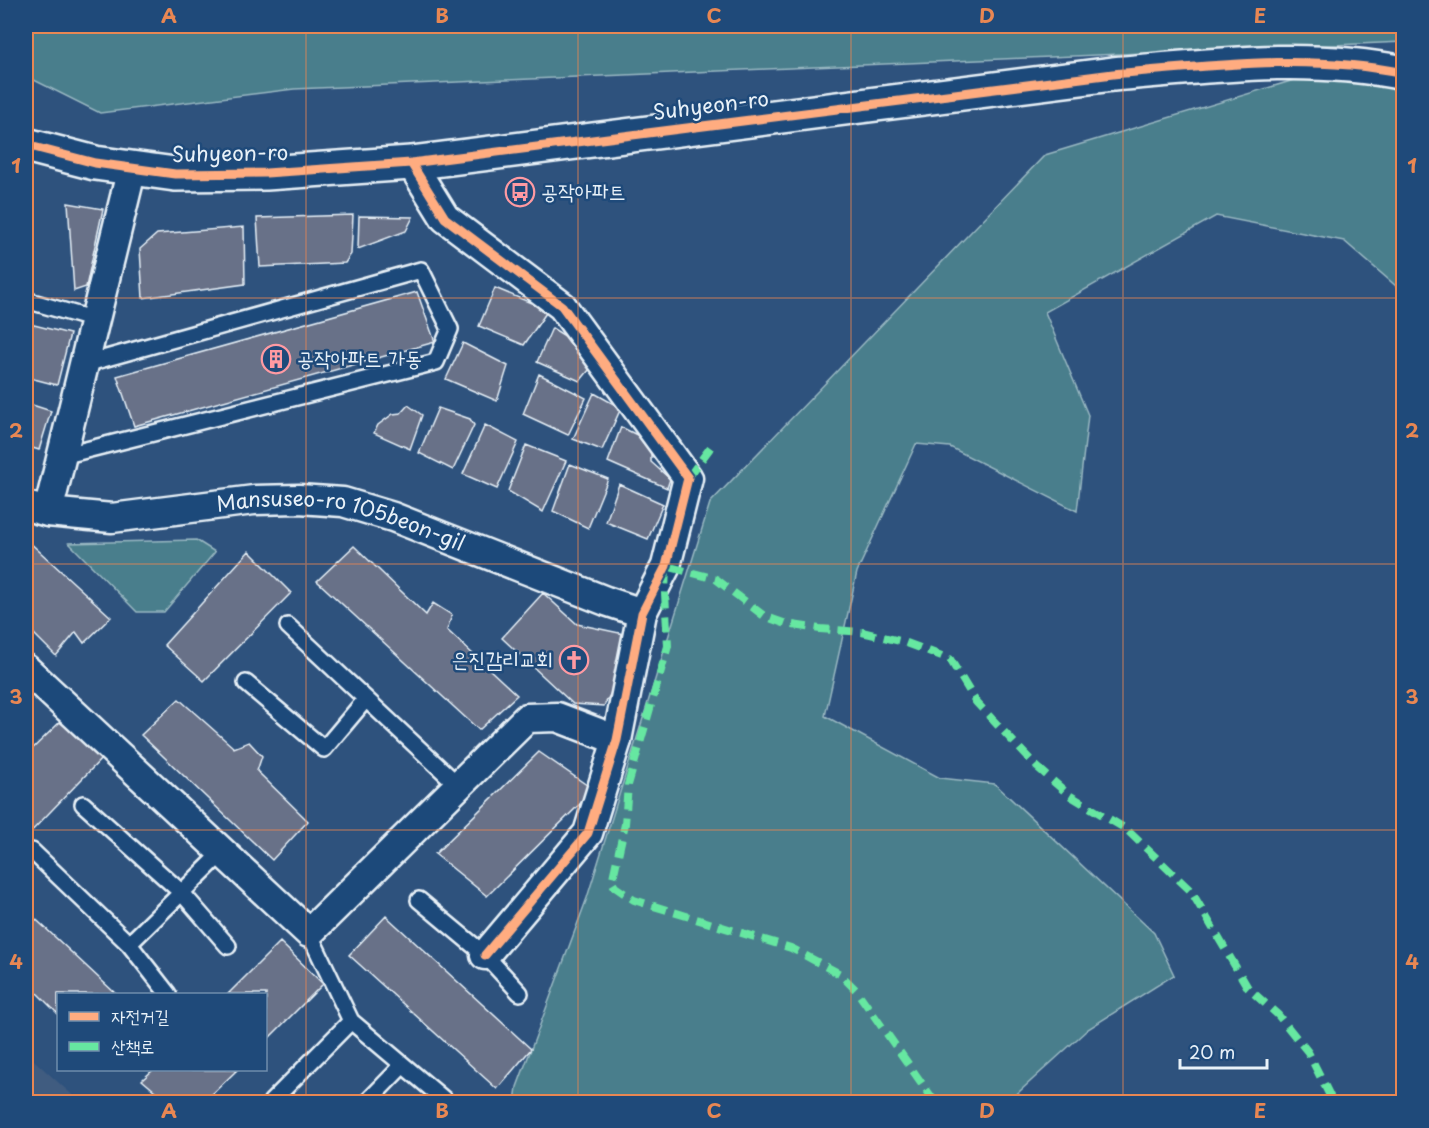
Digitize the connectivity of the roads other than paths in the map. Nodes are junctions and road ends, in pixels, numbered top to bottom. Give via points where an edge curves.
1 (1404, 73) edge
2 (26, 145) edge
3 (411, 163) junction
4 (132, 168) junction
5 (26, 300) edge
6 (95, 320) junction
7 (85, 364) junction
8 (62, 456) junction
9 (37, 509) edge
10 (642, 613) junction
11 (288, 626) dead end
12 (26, 669) edge
13 (246, 683) dead end
14 (366, 699) junction
15 (617, 740) junction
16 (459, 786) junction
17 (83, 804) dead end
18 (32, 851) dead end
19 (222, 853) junction
20 (182, 893) junction
21 (419, 900) dead end
22 (309, 933) junction
23 (129, 944) junction
24 (228, 946) dead end
25 (485, 955) junction
26 (167, 993) edge
27 (520, 993) dead end
28 (351, 1021) junction
29 (403, 1065) junction
30 (271, 1102) edge
31 (367, 1102) edge
32 (447, 1102) edge

1 - 3 street, Suhyeon-ro via 1306,62 1113,74
2 - 4 street, Suhyeon-ro
3 - 4 street, Suhyeon-ro via 266,173 175,174
3 - 10 street via 445,218 562,306 688,478 666,566
4 - 6 street
5 - 6 lane
6 - 7 street
7 - 8 street
7 - 8 lane via 421,270 450,329 436,362
8 - 9 street
9 - 10 street, Mansuseo-ro 105beon-gil via 112,518 254,500 343,502 393,517
10 - 15 street
11 - 14 lane
12 - 19 street
13 - 14 lane via 324,749
14 - 16 lane
15 - 16 street via 557,717 527,718
15 - 25 street via 588,833
16 - 22 street
17 - 20 lane
18 - 23 lane
19 - 20 lane
19 - 22 street
20 - 23 lane
20 - 24 lane
21 - 25 lane
22 - 28 lane
23 - 26 lane
25 - 27 lane
28 - 29 lane
28 - 30 lane
29 - 31 lane
29 - 32 lane

